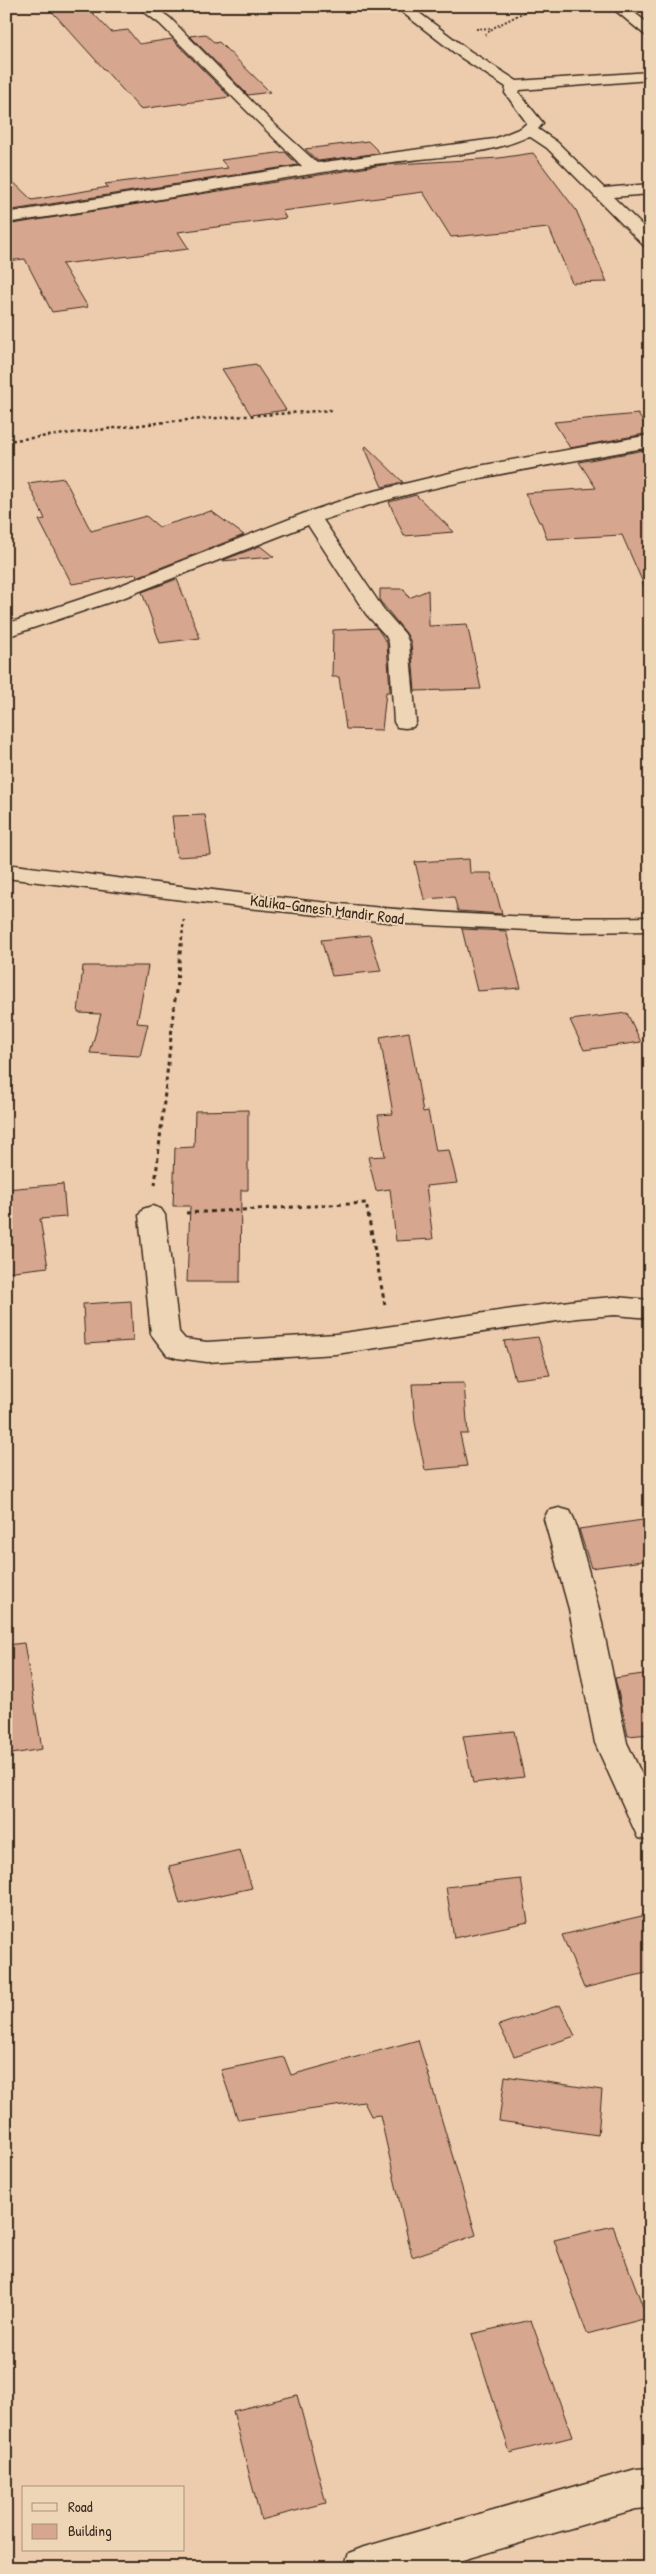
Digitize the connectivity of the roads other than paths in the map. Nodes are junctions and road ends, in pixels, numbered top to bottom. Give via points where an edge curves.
1 (144, 6) edge
2 (401, 6) edge
3 (616, 6) edge
4 (650, 32) edge
5 (650, 76) edge
6 (514, 86) junction
7 (530, 130) junction
8 (314, 168) junction
9 (650, 189) edge
10 (600, 193) junction
11 (6, 218) edge
12 (649, 244) edge
13 (650, 441) edge
14 (312, 517) junction
15 (6, 630) edge
16 (405, 722) dead end
17 (6, 871) edge
18 (650, 924) edge
19 (152, 1215) road end
20 (650, 1309) edge
21 (559, 1519) dead end
22 (650, 1828) edge
23 (650, 2488) edge
24 (364, 2568) edge

1 - 8 street via 165,21
2 - 6 street
3 - 4 street
5 - 6 street
6 - 7 street via 512,93 535,123
7 - 8 street via 497,142
7 - 10 street via 552,145
8 - 11 street
9 - 10 street
10 - 12 street
13 - 14 street via 479,472 365,499
14 - 15 street via 118,593
14 - 16 street via 376,614 400,643
17 - 18 street, Kalika-Ganesh Mandir Road via 410,919 573,926
19 - 20 street via 165,1334 177,1348 207,1352 336,1344 578,1309 615,1306
21 - 22 street via 584,1609 611,1743
23 - 24 street via 636,2489

